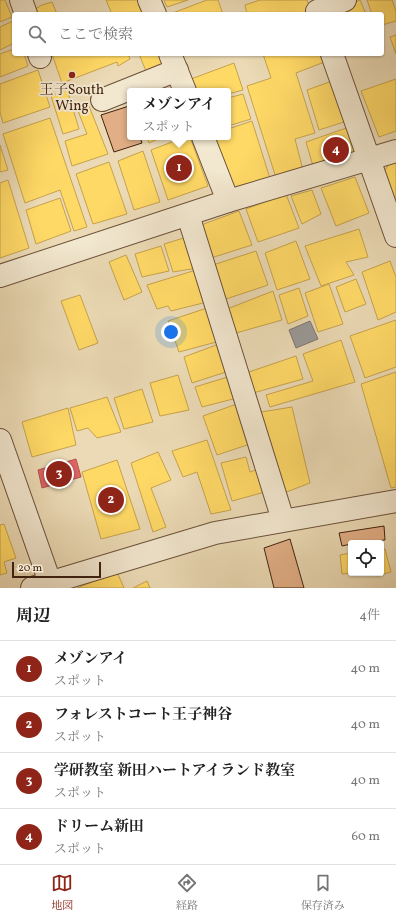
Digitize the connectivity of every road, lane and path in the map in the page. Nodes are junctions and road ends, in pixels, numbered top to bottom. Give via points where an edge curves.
1 (21, 0) edge
2 (149, 0) edge
3 (345, 0) edge
4 (316, 8) edge
5 (25, 12) edge
6 (154, 12) edge
7 (333, 56) edge
8 (174, 62) edge
9 (184, 88) edge
10 (102, 100) dead end
11 (204, 140) edge
12 (396, 151) edge
13 (369, 159) junction
14 (228, 201) junction
15 (188, 215) junction
16 (396, 236) edge
17 (0, 276) edge
18 (0, 440) edge
19 (396, 501) edge
20 (284, 520) junction
21 (44, 586) edge

1 - 5 street
2 - 6 street
3 - 4 street
7 - 13 street
8 - 9 street
8 - 10 street
11 - 14 street
12 - 13 street
13 - 14 street
13 - 16 street
14 - 15 street
15 - 17 street
15 - 20 street
18 - 21 street
19 - 20 street
20 - 21 street via 215,533

